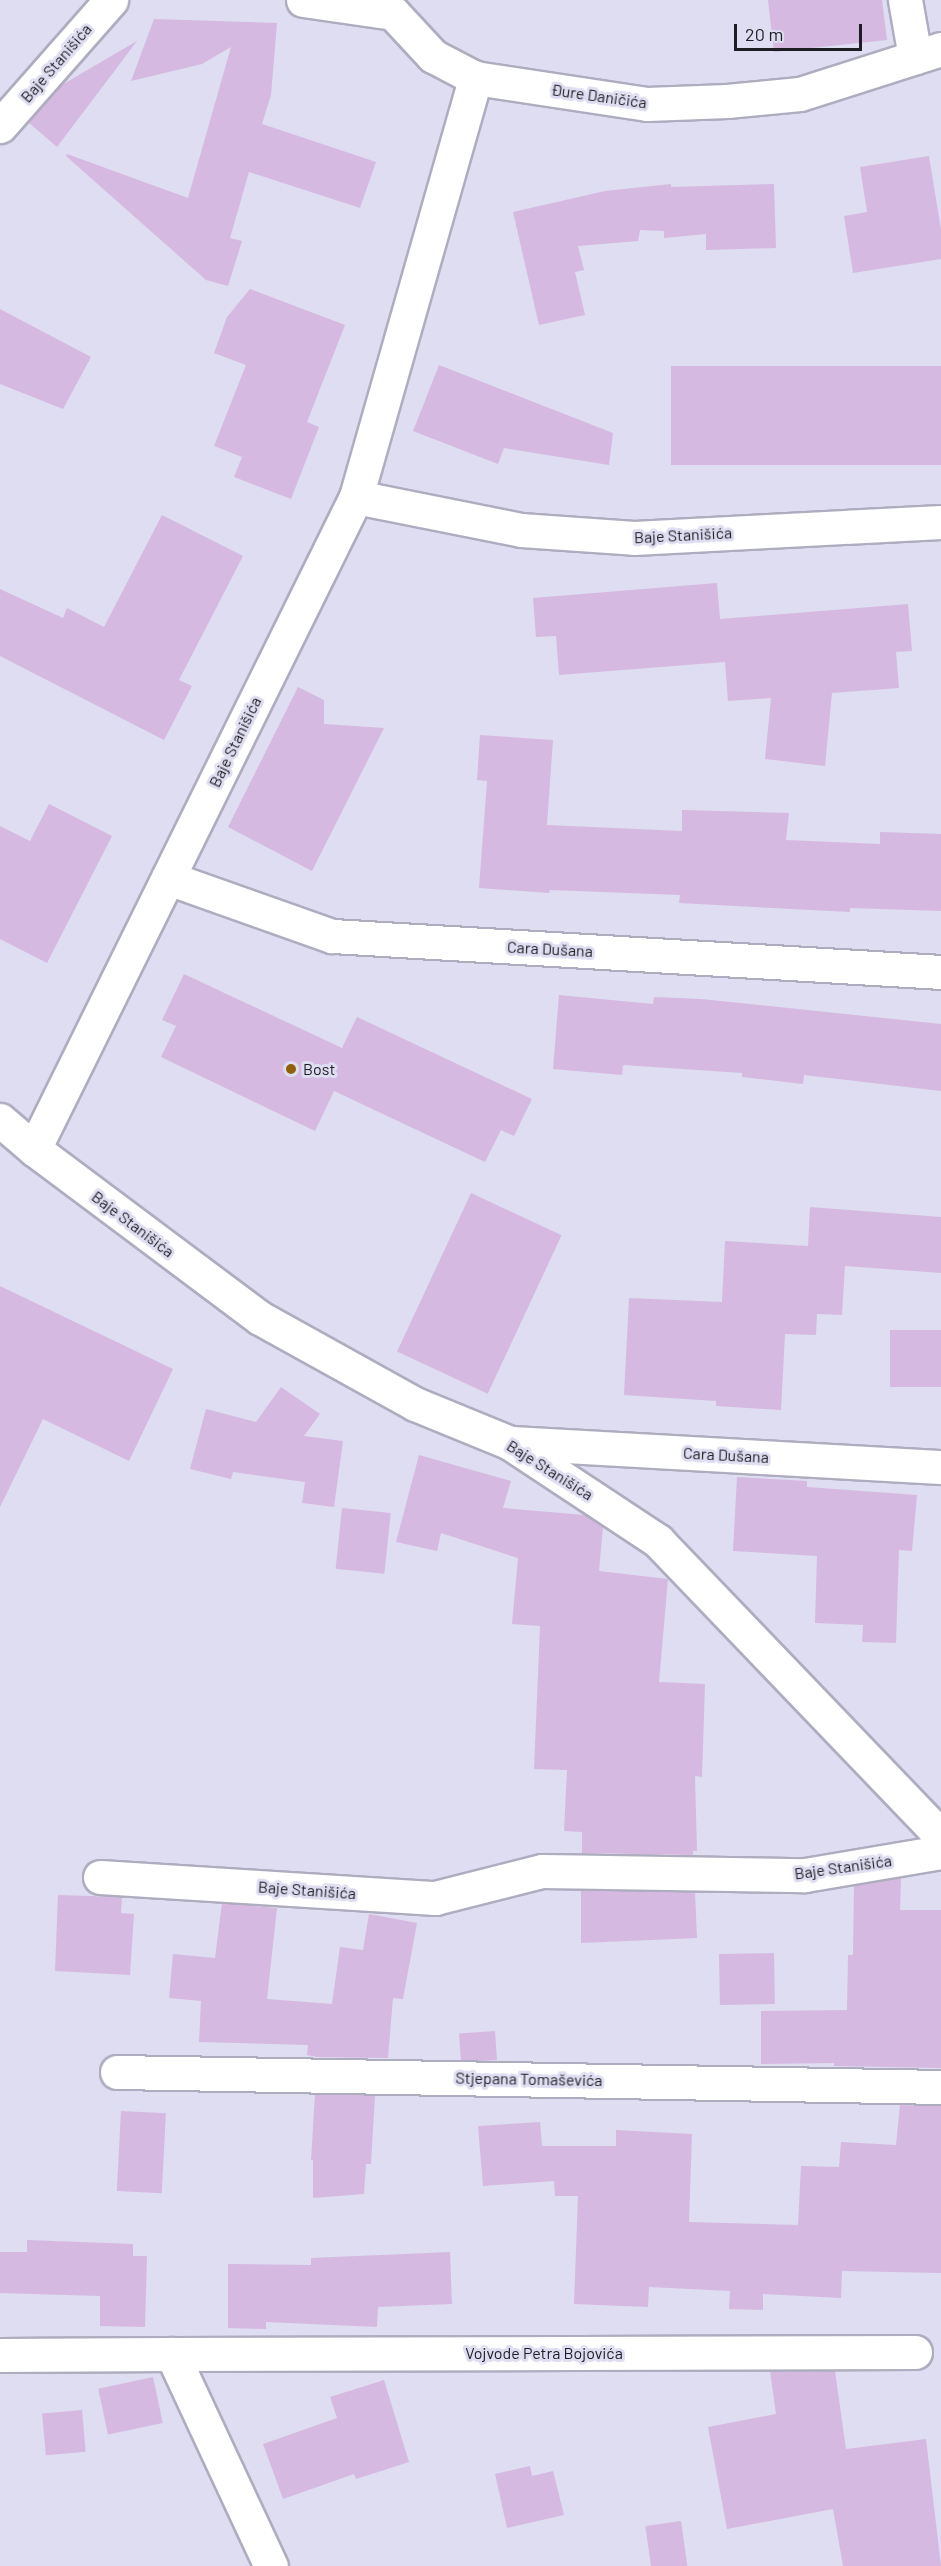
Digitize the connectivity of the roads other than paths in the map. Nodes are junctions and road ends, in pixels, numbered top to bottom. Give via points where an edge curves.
1 (111, 0) edge
2 (303, 0) edge
3 (905, 0) edge
4 (395, 7) edge
5 (928, 53) edge
6 (475, 78) junction
7 (0, 126) edge
8 (356, 497) junction
9 (941, 522) edge
10 (168, 878) junction
11 (941, 972) edge
12 (0, 1120) edge
13 (34, 1149) junction
14 (510, 1443) junction
15 (941, 1467) edge
16 (941, 1836) edge
17 (941, 1852) edge
18 (99, 1877) dead end
19 (117, 2072) dead end
20 (941, 2087) edge
21 (915, 2352) dead end
22 (172, 2354) junction
23 (0, 2355) edge
24 (271, 2566) edge

1 - 7 street, Baje Stanišića
2 - 4 street, Đure Daničića
3 - 5 street, Đure Daničića
4 - 6 street, Đure Daničića via 433,56
5 - 6 street, Đure Daničića via 800,94 727,101 646,104
6 - 8 street, Baje Stanišića
8 - 9 street, Baje Stanišića via 521,530 634,538
8 - 10 street, Baje Stanišića
10 - 11 street, Cara Dušana via 332,936
10 - 13 street, Baje Stanišića
12 - 13 street, Baje Stanišića
13 - 14 street, Baje Stanišića via 260,1318 415,1404
14 - 15 street, Cara Dušana
14 - 16 street, Baje Stanišića via 658,1541
17 - 18 street, Baje Stanišića via 805,1875 542,1871 435,1898
19 - 20 street, Stjepana Tomaševića
21 - 22 street, Vojvode Petra Bojovića
22 - 23 street, Vojvode Petra Bojovića
22 - 24 street

